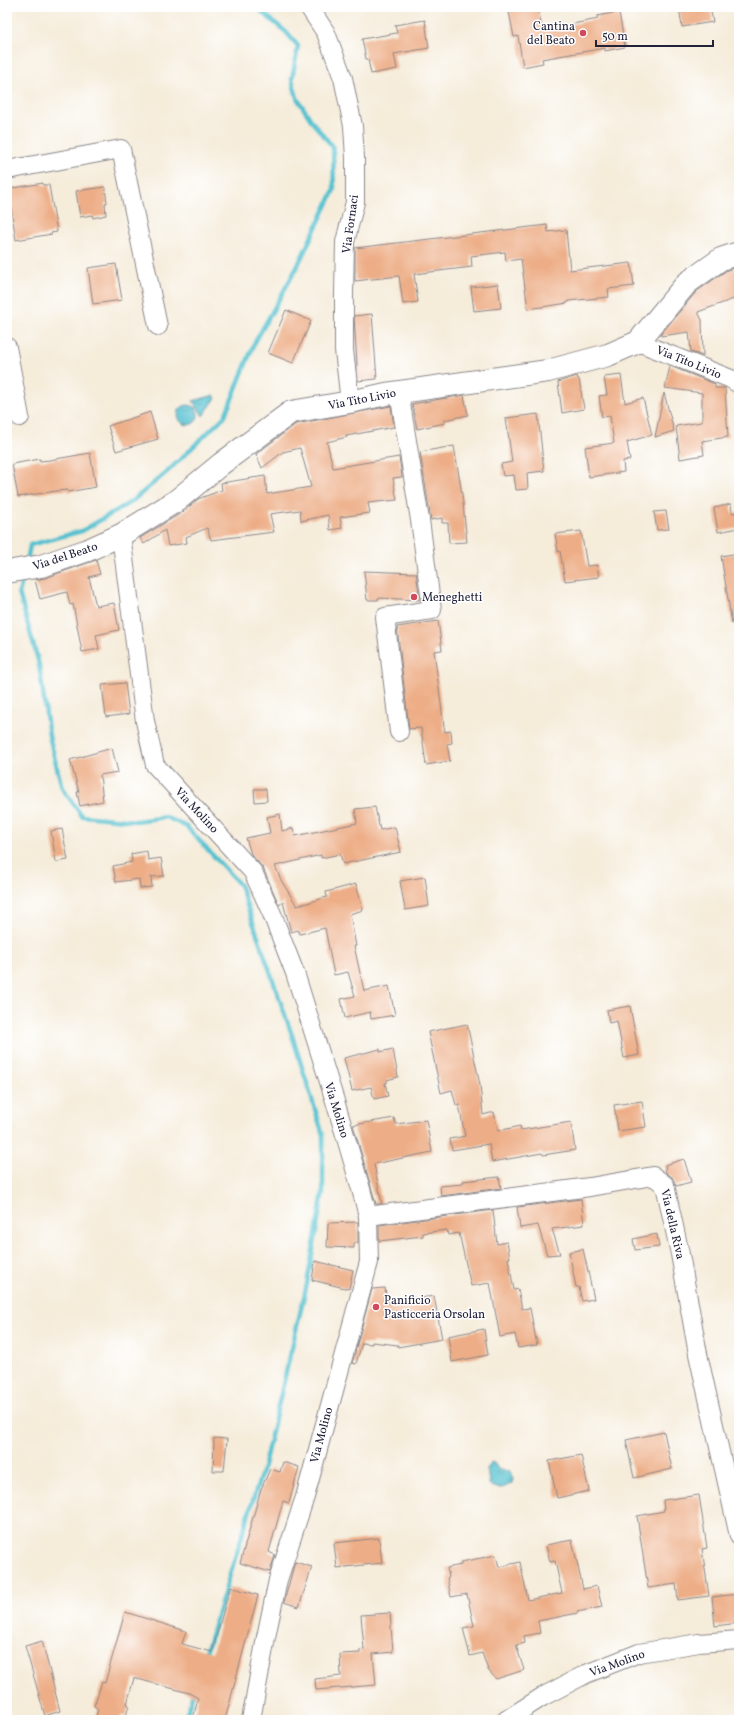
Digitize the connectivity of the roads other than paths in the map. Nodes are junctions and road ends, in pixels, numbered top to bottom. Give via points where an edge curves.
1 (310, 7) edge
2 (7, 170) edge
3 (739, 253) edge
4 (158, 326) dead end
5 (638, 342) junction
6 (7, 347) edge
7 (739, 384) edge
8 (399, 392) junction
9 (350, 402) junction
10 (20, 417) dead end
11 (121, 535) junction
12 (11, 571) edge
13 (399, 732) dead end
14 (368, 1216) junction
15 (739, 1536) edge
16 (739, 1640) edge
17 (251, 1720) edge
18 (506, 1720) edge

1 - 9 street, Via Fornaci via 326,33 343,78 354,126 355,202 345,242 344,294 344,350
2 - 4 street via 121,149
3 - 5 street, Via Tito Livio via 721,259 686,283
5 - 7 street, Via Tito Livio
5 - 8 street, Via Tito Livio via 608,355 548,371
6 - 10 street
8 - 9 street, Via Tito Livio
8 - 13 street via 432,610 384,618
9 - 11 street, Via Tito Livio via 291,412 176,501
11 - 12 street, Via del Beato via 88,550 41,566
11 - 14 street, Via Molino via 145,721 155,765 253,872 295,973
14 - 15 street, Via della Riva via 590,1187 653,1176 665,1185 698,1354
14 - 17 street, Via Molino via 369,1262 305,1497 278,1580
16 - 18 street, Via Molino via 699,1643 639,1653 542,1697

